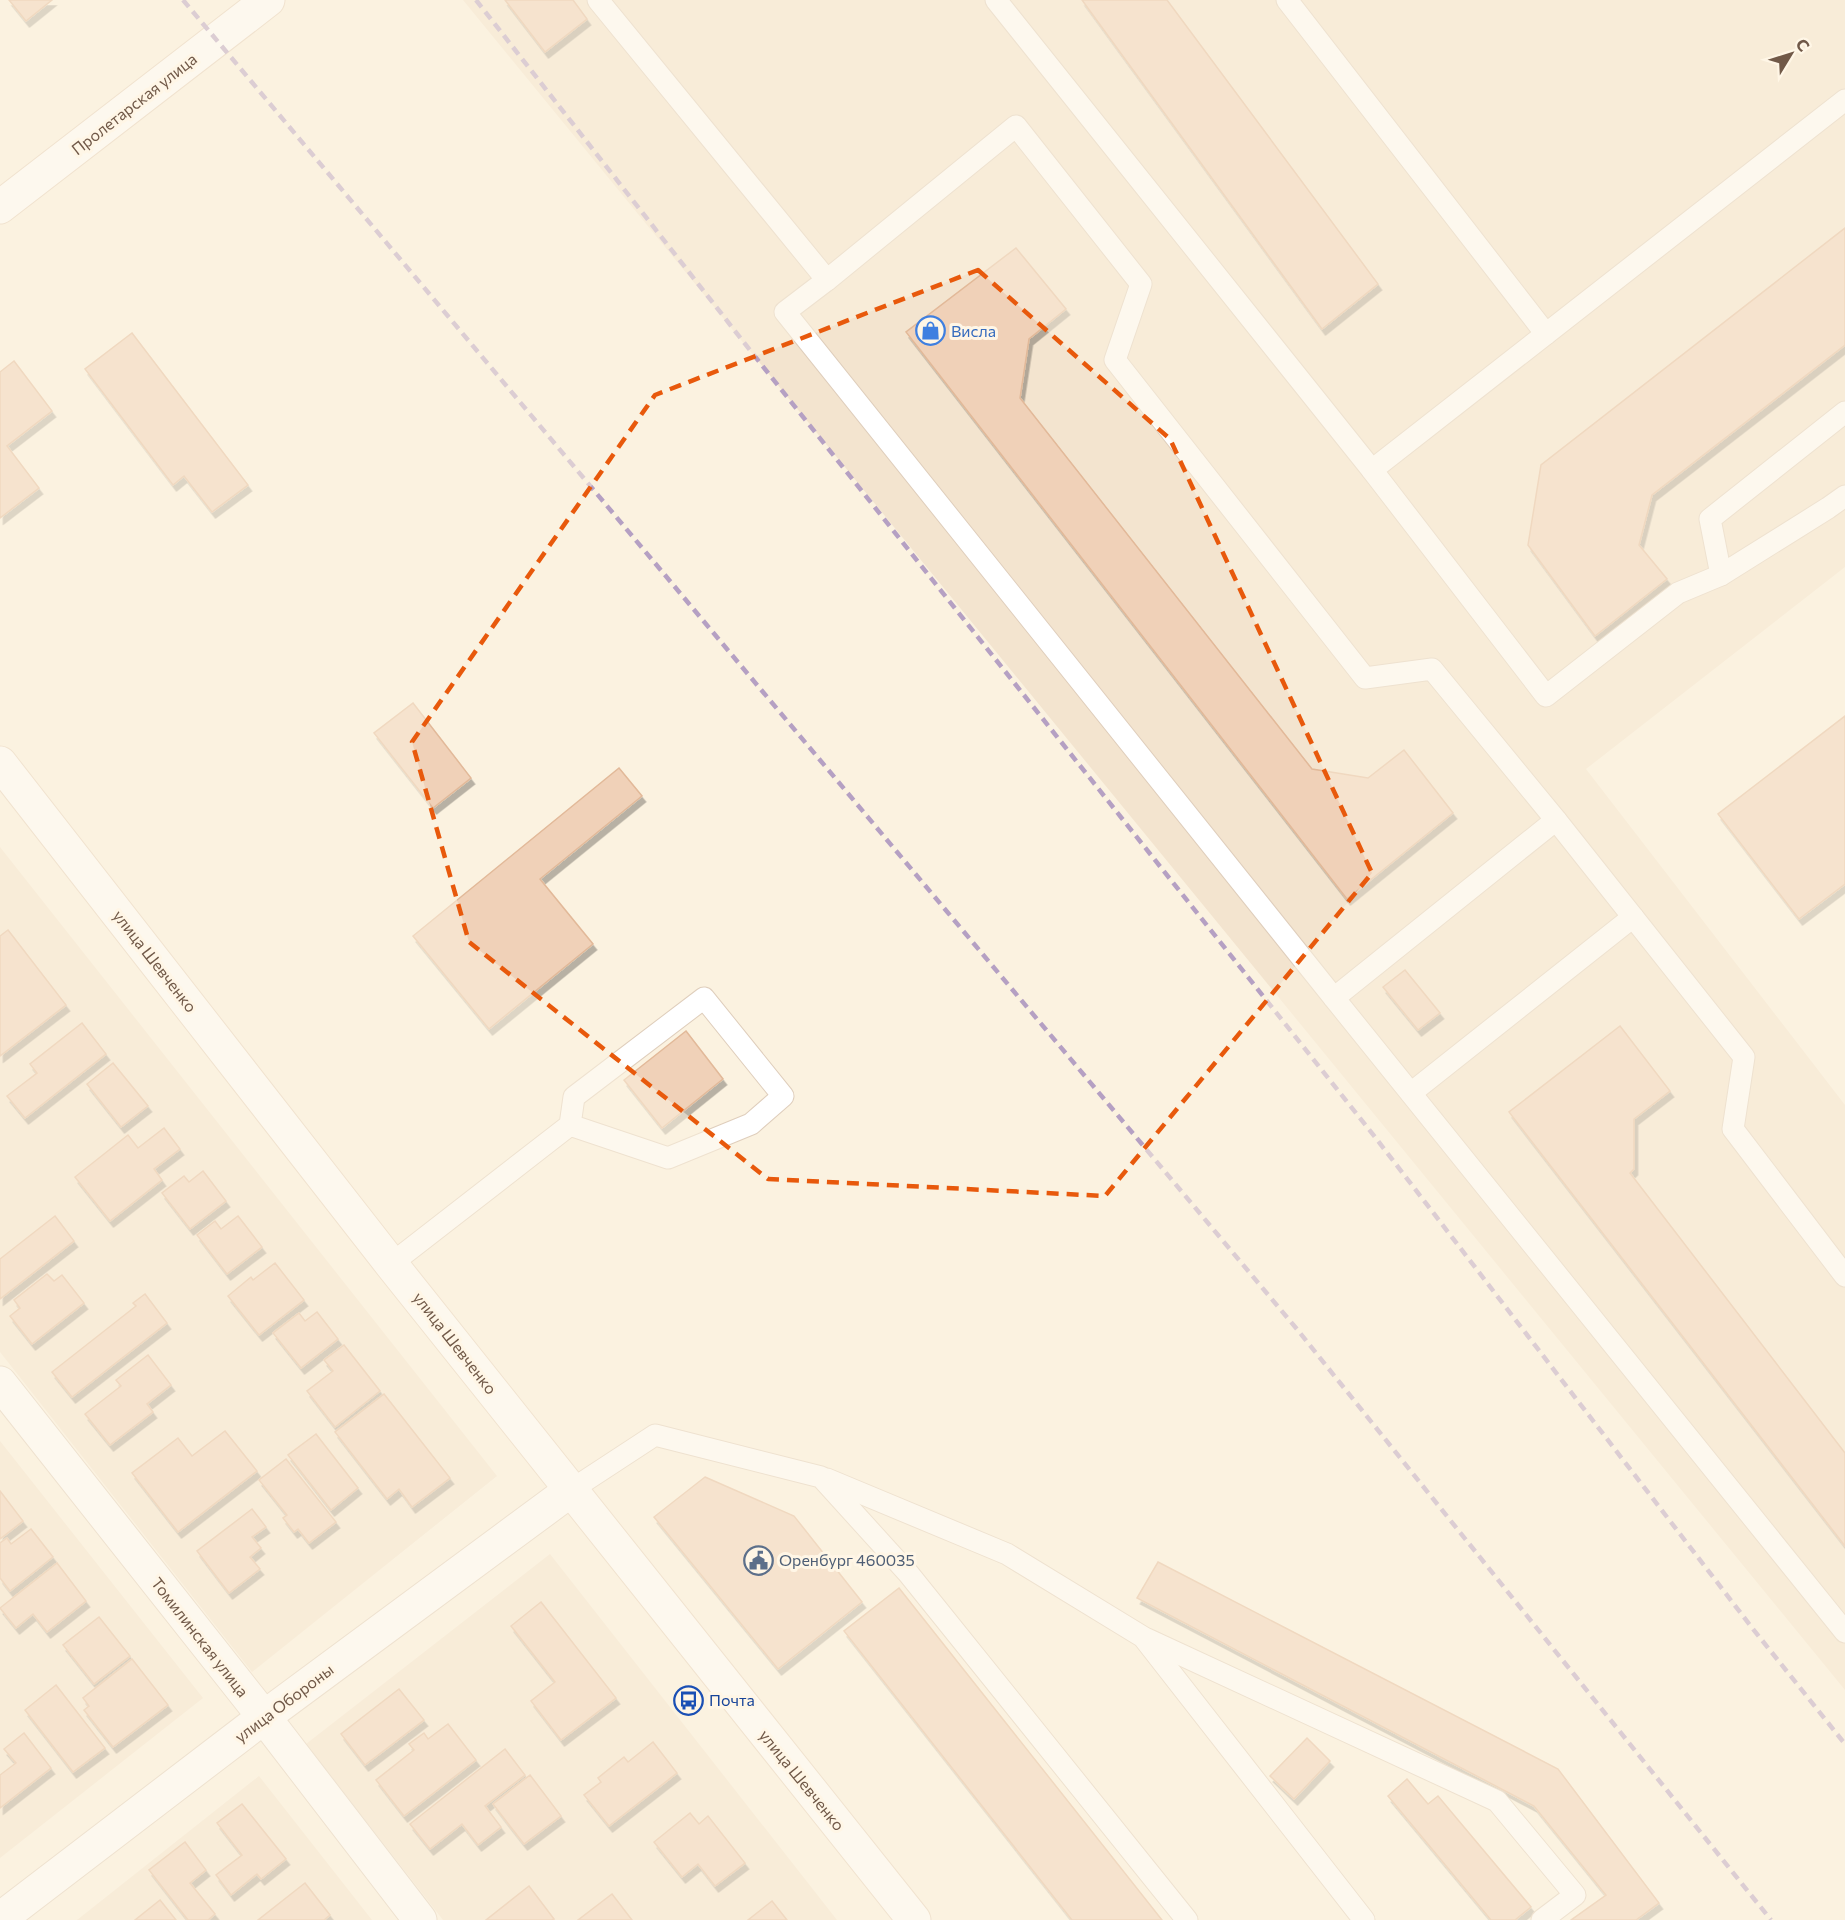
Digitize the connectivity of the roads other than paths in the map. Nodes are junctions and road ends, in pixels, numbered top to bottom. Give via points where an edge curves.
1 (268, 0) edge
2 (598, 0) edge
3 (996, 0) edge
4 (1287, 0) edge
5 (1845, 100) edge
6 (0, 207) edge
7 (827, 280) junction
8 (1546, 334) junction
9 (1845, 412) edge
10 (1372, 470) junction
11 (1845, 496) edge
12 (1721, 575) junction
13 (0, 763) edge
14 (1556, 820) junction
15 (1633, 917) junction
16 (1334, 998) junction
17 (1411, 1093) junction
18 (570, 1125) junction
19 (391, 1264) junction
20 (1845, 1276) edge
21 (0, 1383) edge
22 (820, 1477) junction
23 (571, 1490) junction
24 (1845, 1632) edge
25 (1143, 1637) junction
26 (264, 1717) junction
27 (0, 1919) edge
28 (420, 1920) edge
29 (914, 1920) edge
30 (1187, 1920) edge
31 (1364, 1920) edge
32 (1542, 1920) edge

1 - 6 main road, Пролетарская улица
2 - 7 lane
3 - 10 lane
4 - 8 lane
5 - 8 lane
7 - 14 lane via 1016,126 1141,284 1115,360 1365,678 1432,669
7 - 16 lane via 785,312
8 - 10 lane
9 - 12 lane via 1710,519
10 - 12 lane via 1546,696 1678,593
11 - 12 lane
13 - 19 main road, улица Шевченко
14 - 15 lane
14 - 16 lane
15 - 17 lane
15 - 20 lane via 1744,1057 1733,1129
16 - 17 lane
17 - 24 lane
18 - 18 lane via 574,1097 704,998 783,1096 751,1124 668,1158
18 - 19 lane
19 - 23 main road, улица Шевченко
21 - 26 main road, Томилинская улица
22 - 23 lane via 655,1435
22 - 25 lane via 1007,1554
22 - 30 lane via 908,1573
23 - 26 main road, улица Обороны
23 - 29 main road, улица Шевченко
25 - 31 lane
25 - 32 lane via 1497,1801 1575,1895
26 - 27 main road, улица Обороны
26 - 28 main road, Томилинская улица

